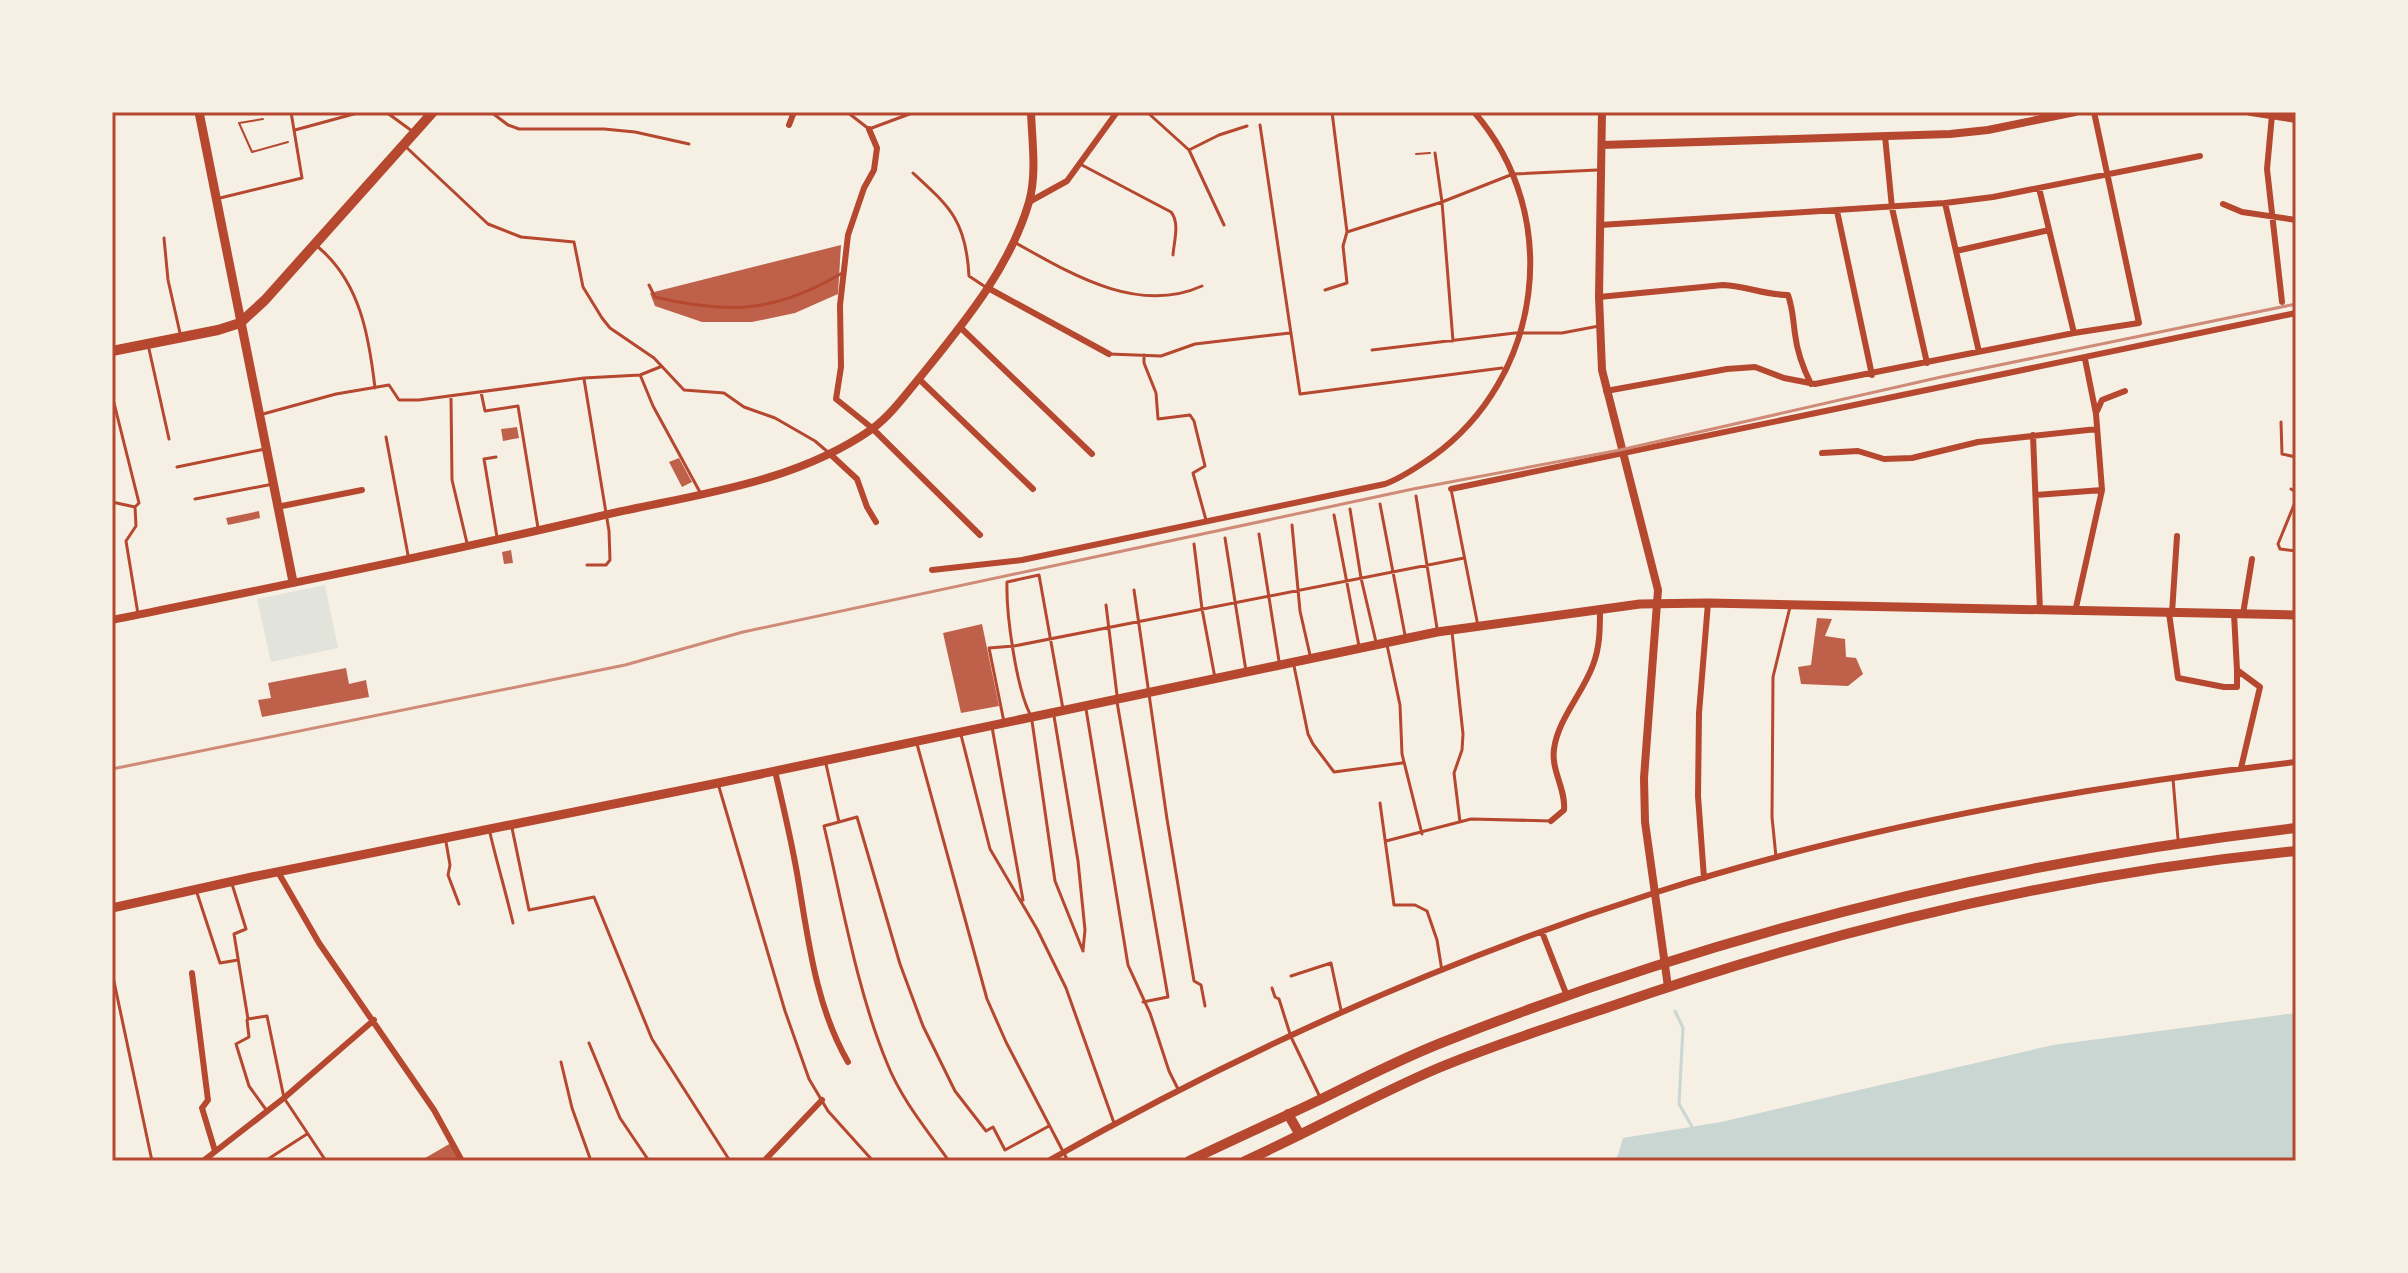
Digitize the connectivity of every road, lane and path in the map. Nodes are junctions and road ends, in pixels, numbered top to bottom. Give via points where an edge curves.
1 (199, 112) edge
2 (291, 112) edge
3 (361, 112) edge
4 (386, 112) edge
5 (433, 112) edge
6 (491, 112) edge
7 (794, 112) edge
8 (847, 112) edge
9 (915, 112) edge
10 (1031, 112) edge
11 (1117, 112) edge
12 (1147, 112) edge
13 (1332, 112) edge
14 (1474, 112) edge
15 (1602, 112) edge
16 (2075, 112) edge
17 (2094, 112) edge
18 (2251, 112) edge
19 (2272, 115) junction
20 (263, 119) dead end
21 (2296, 119) edge
22 (789, 125) dead end
23 (1260, 125) dead end
24 (1247, 126) dead end
25 (869, 129) junction
26 (295, 130) junction
27 (414, 133) junction
28 (1885, 136) junction
29 (689, 144) dead end
30 (403, 145) junction
31 (1602, 145) junction
32 (1189, 150) junction
33 (1435, 153) joint
34 (1416, 154) dead end
35 (2200, 156) dead end
36 (1080, 164) junction
37 (1601, 170) junction
38 (913, 173) dead end
39 (1513, 174) junction
40 (2108, 175) junction
41 (2039, 188) junction
42 (216, 199) junction
43 (1029, 202) junction
44 (1442, 202) junction
45 (1945, 203) junction
46 (2223, 204) dead end
47 (1892, 208) junction
48 (1837, 211) junction
49 (2273, 217) junction
50 (2296, 220) edge
51 (1224, 225) dead end
52 (1600, 225) junction
53 (2049, 230) junction
54 (1347, 232) junction
55 (164, 238) dead end
56 (1013, 241) junction
57 (315, 244) junction
58 (1956, 251) junction
59 (1173, 255) dead end
60 (844, 272) junction
61 (649, 285) dead end
62 (1202, 286) dead end
63 (988, 288) junction
64 (1325, 290) dead end
65 (1599, 297) junction
66 (2282, 302) dead end
67 (2296, 313) edge
68 (240, 323) junction
69 (1599, 326) junction
70 (961, 328) junction
71 (1292, 333) junction
72 (1520, 333) junction
73 (2074, 333) junction
74 (181, 338) junction
75 (1453, 341) junction
76 (148, 345) junction
77 (1372, 350) dead end
78 (112, 351) edge
79 (1979, 352) junction
80 (1109, 354) joint
81 (1144, 355) junction
82 (2085, 359) junction
83 (1927, 363) junction
84 (660, 367) junction
85 (1508, 368) junction
86 (640, 375) junction
87 (1872, 375) junction
88 (584, 378) junction
89 (919, 379) junction
90 (1811, 384) junction
91 (375, 388) junction
92 (481, 391) junction
93 (1606, 391) junction
94 (2125, 391) dead end
95 (112, 395) edge
96 (451, 395) junction
97 (259, 414) junction
98 (2096, 414) junction
99 (2281, 422) dead end
100 (872, 428) junction
101 (2097, 429) junction
102 (2033, 435) junction
103 (386, 437) dead end
104 (169, 439) dead end
105 (265, 449) junction
106 (829, 453) junction
107 (1822, 453) dead end
108 (1092, 454) dead end
109 (1621, 455) junction
110 (496, 457) dead end
111 (2296, 457) edge
112 (177, 467) dead end
113 (273, 484) junction
114 (1033, 489) dead end
115 (1451, 489) joint
116 (362, 490) dead end
117 (2102, 490) junction
118 (701, 494) junction
119 (2036, 495) junction
120 (1416, 496) dead end
121 (195, 499) dead end
122 (2296, 500) edge
123 (112, 502) edge
124 (1380, 504) dead end
125 (135, 507) junction
126 (277, 507) junction
127 (1350, 509) dead end
128 (606, 515) junction
129 (1334, 515) dead end
130 (1206, 520) junction
131 (876, 522) dead end
132 (1292, 525) dead end
133 (538, 532) junction
134 (1259, 534) dead end
135 (980, 535) dead end
136 (2177, 536) dead end
137 (1225, 538) dead end
138 (498, 541) junction
139 (1194, 544) dead end
140 (467, 546) junction
141 (2296, 551) edge
142 (1464, 558) junction
143 (409, 559) junction
144 (2252, 559) dead end
145 (587, 565) dead end
146 (1426, 566) junction
147 (932, 570) dead end
148 (1392, 573) junction
149 (1361, 578) junction
150 (1345, 581) junction
151 (293, 582) junction
152 (1134, 590) dead end
153 (1298, 591) junction
154 (1269, 596) junction
155 (1236, 603) junction
156 (1657, 603) junction
157 (1708, 603) junction
158 (1106, 605) dead end
159 (1790, 605) junction
160 (1202, 609) junction
161 (1600, 609) junction
162 (2040, 611) junction
163 (2075, 612) junction
164 (2170, 613) junction
165 (139, 614) junction
166 (2238, 614) junction
167 (2296, 615) edge
168 (112, 620) edge
169 (1139, 621) junction
170 (1478, 626) junction
171 (1109, 627) junction
172 (1452, 630) junction
173 (1437, 632) junction
174 (1050, 639) junction
175 (1406, 639) junction
176 (1382, 645) junction
177 (1014, 646) junction
178 (1360, 649) junction
179 (1311, 659) junction
180 (1294, 662) junction
181 (1279, 665) junction
182 (2237, 668) junction
183 (1246, 671) junction
184 (1215, 678) junction
185 (1151, 691) junction
186 (1116, 699) junction
187 (1086, 706) junction
188 (1058, 711) junction
189 (1032, 717) junction
190 (1004, 722) junction
191 (992, 725) junction
192 (960, 731) junction
193 (916, 740) junction
194 (825, 760) junction
195 (1404, 762) junction
196 (2296, 762) edge
197 (2241, 768) junction
198 (775, 771) junction
199 (2172, 776) junction
200 (718, 783) junction
201 (1380, 803) dead end
202 (1551, 821) joint
203 (839, 822) junction
204 (1460, 822) junction
205 (511, 824) junction
206 (2296, 828) edge
207 (489, 829) junction
208 (1422, 834) junction
209 (445, 838) junction
210 (1386, 841) junction
211 (2179, 843) junction
212 (2296, 851) edge
213 (1776, 857) junction
214 (2044, 865) junction
215 (278, 872) junction
216 (1704, 878) junction
217 (231, 881) junction
218 (2049, 887) junction
219 (196, 889) junction
220 (1654, 893) junction
221 (459, 904) dead end
222 (1023, 904) junction
223 (112, 908) edge
224 (513, 923) dead end
225 (1542, 932) junction
226 (238, 960) junction
227 (1663, 961) junction
228 (1442, 971) junction
229 (112, 972) edge
230 (192, 973) dead end
231 (1291, 976) dead end
232 (1668, 987) junction
233 (1272, 988) dead end
234 (1567, 996) junction
235 (1143, 1002) junction
236 (1205, 1006) dead end
237 (1342, 1013) junction
238 (248, 1019) junction
239 (374, 1020) junction
240 (1291, 1037) junction
241 (589, 1043) dead end
242 (561, 1062) dead end
243 (848, 1062) dead end
244 (1179, 1091) junction
245 (284, 1098) junction
246 (1321, 1098) junction
247 (822, 1100) junction
248 (267, 1111) junction
249 (1288, 1114) junction
250 (1114, 1123) junction
251 (1049, 1126) junction
252 (307, 1134) junction
253 (1300, 1135) junction
254 (215, 1151) junction
255 (1063, 1153) junction
256 (152, 1161) edge
257 (203, 1161) edge
258 (265, 1161) edge
259 (326, 1161) edge
260 (462, 1161) edge
261 (591, 1161) edge
262 (649, 1161) edge
263 (730, 1161) edge
264 (764, 1161) edge
265 (873, 1161) edge
266 (949, 1161) edge
267 (1048, 1161) edge
268 (1068, 1161) edge
269 (1189, 1161) edge
270 (1245, 1161) edge

1 - 42 main road
2 - 26 lane
3 - 26 lane
4 - 27 lane
5 - 27 main road
6 - 29 lane via 519,129 604,129
7 - 22 street
8 - 25 lane
9 - 25 lane
10 - 43 street
11 - 36 street
12 - 32 lane
13 - 54 lane
14 - 39 street
15 - 31 street
16 - 28 street via 1988,130
17 - 40 street
18 - 19 street
19 - 21 street
19 - 49 street via 2267,169
20 - 26 path via 239,123 252,152 288,142
23 - 71 lane
24 - 32 lane
25 - 60 street via 877,148 874,170 848,235
26 - 42 lane via 302,178
27 - 30 main road
28 - 31 street
28 - 47 street
30 - 57 main road
30 - 84 lane via 488,224 521,237 574,242 583,287 602,318
31 - 37 street
32 - 51 lane
33 - 34 path
33 - 44 lane
35 - 40 street
36 - 43 street via 1059,187
36 - 59 lane via 1171,212 1176,228
37 - 39 lane
37 - 52 street
38 - 63 lane via 947,205 968,249 969,276
39 - 44 lane
39 - 72 street via 1530,244 1529,289
40 - 41 street
40 - 73 street via 2139,323
41 - 45 street
41 - 53 street
42 - 68 main road
43 - 56 street
44 - 54 lane
44 - 75 lane
45 - 47 street
45 - 58 street
46 - 49 street
47 - 48 street
47 - 83 street
48 - 52 street
48 - 87 street
49 - 50 street
49 - 66 street
52 - 65 street
53 - 58 street
53 - 73 street
54 - 64 lane via 1347,283
55 - 74 lane
56 - 62 lane via 1111,289 1172,296
56 - 63 street
57 - 68 main road
57 - 91 lane via 345,276 356,299
58 - 79 street
60 - 61 lane via 821,286 757,307 698,308 655,297
60 - 100 street via 836,399
63 - 70 street
63 - 80 street
65 - 69 street
65 - 90 street via 1723,285 1788,295 1801,362
67 - 82 street
68 - 74 main road
68 - 97 main road
69 - 72 lane
69 - 93 street
70 - 89 street
70 - 108 street
71 - 81 lane
71 - 85 lane via 1300,394
72 - 75 lane
72 - 85 street
73 - 79 street
74 - 76 main road
75 - 77 lane
76 - 78 main road
76 - 104 lane
79 - 83 street
80 - 81 lane
81 - 130 lane via 1158,419 1190,415 1194,421 1205,466 1193,473
82 - 98 street
82 - 109 street
83 - 87 street
84 - 86 lane
84 - 106 lane via 684,390 724,393
85 - 130 street via 1453,441 1391,482
86 - 88 lane
86 - 118 lane
87 - 90 street
88 - 92 lane
88 - 128 lane
89 - 100 street
89 - 114 street
90 - 93 street via 1755,367
91 - 96 lane via 389,385 399,400
91 - 97 lane
92 - 96 lane
92 - 133 lane via 485,411 518,406
93 - 109 street
94 - 98 street via 2102,400
95 - 125 lane via 136,486
96 - 140 lane via 452,480
97 - 105 main road
98 - 101 street
99 - 111 lane via 2282,454
100 - 106 street
100 - 135 street
101 - 102 street
101 - 117 street
102 - 107 street via 1904,459 1858,451
102 - 119 street
103 - 143 lane
105 - 112 lane
105 - 113 main road
106 - 118 street via 803,466
106 - 131 street via 857,479
109 - 115 street
109 - 156 street via 1658,590
110 - 138 lane via 484,459
113 - 121 lane
113 - 126 main road
115 - 142 lane
116 - 126 street
117 - 119 street
117 - 163 street
118 - 128 street
119 - 162 street
120 - 146 lane
122 - 141 lane via 2278,544
123 - 125 lane
124 - 148 lane
125 - 165 lane via 136,526 126,541
126 - 151 main road
127 - 149 lane
128 - 133 street
128 - 145 lane via 610,560 606,565
129 - 150 lane
130 - 147 street via 1022,560
132 - 153 lane
133 - 138 street
134 - 154 lane
136 - 164 street
137 - 155 lane
138 - 140 street
139 - 160 lane
140 - 143 street
142 - 146 lane
142 - 170 lane
143 - 151 street
144 - 166 street
146 - 148 lane
146 - 173 lane
148 - 149 lane
148 - 175 lane
149 - 150 lane
149 - 176 lane
150 - 153 lane
150 - 178 lane
151 - 165 street
152 - 169 lane
153 - 154 lane
153 - 179 lane
154 - 155 lane
154 - 181 lane
155 - 160 lane
155 - 183 lane
156 - 157 main road
156 - 161 main road
156 - 220 street via 1644,778
157 - 159 main road
157 - 216 street via 1699,713
158 - 171 lane
159 - 162 main road
159 - 213 lane via 1773,677
160 - 169 lane
160 - 184 lane
161 - 170 main road
161 - 202 street via 1593,667 1554,747 1565,800 1564,810
162 - 163 main road
163 - 164 main road
164 - 166 main road
164 - 182 street via 2178,678 2237,687
165 - 168 street
166 - 167 main road
166 - 182 street
169 - 171 lane
169 - 185 lane
170 - 172 main road
171 - 174 lane
171 - 186 lane
172 - 173 main road
172 - 204 lane via 1463,734 1454,773
173 - 175 main road
174 - 177 lane
174 - 177 lane via 1039,575 1007,582
174 - 188 lane
175 - 176 main road
176 - 178 main road
176 - 195 lane via 1400,705
177 - 189 lane
177 - 190 lane via 989,648
178 - 179 main road
179 - 180 main road
180 - 181 main road
180 - 195 lane via 1308,734 1334,772
181 - 183 main road
182 - 197 street via 2260,687
183 - 184 main road
184 - 185 main road
185 - 186 main road
185 - 236 lane via 1194,981 1201,985
186 - 187 main road
186 - 235 lane via 1168,997
187 - 188 main road
187 - 235 lane via 1128,965
188 - 189 main road
188 - 189 lane via 1078,861 1083,951 1055,881
189 - 190 main road
190 - 191 main road
191 - 192 main road
191 - 222 lane
192 - 193 main road
192 - 222 lane via 990,849
193 - 194 main road
193 - 251 lane via 987,999
194 - 198 main road
194 - 203 lane
195 - 208 lane
196 - 197 street
197 - 199 street
198 - 200 main road
198 - 243 street via 823,1008
199 - 211 lane
199 - 213 street via 1992,808
200 - 205 main road
200 - 247 lane via 785,1011
201 - 210 lane
202 - 204 lane
203 - 251 lane via 857,817 900,964 955,1091 986,1131 993,1127 1005,1150
203 - 266 lane via 824,826 880,1046 900,1089
204 - 208 lane
205 - 207 main road
205 - 263 lane via 529,910 594,897 652,1039
206 - 211 main road
207 - 209 main road
207 - 224 lane
208 - 210 lane
209 - 215 main road
209 - 221 lane via 448,875
210 - 228 lane via 1394,905 1427,911
211 - 214 main road
212 - 218 main road
213 - 216 street
214 - 218 main road
214 - 227 main road via 1885,899
215 - 217 main road
215 - 239 street via 319,943
216 - 220 street
217 - 219 main road
217 - 226 lane via 246,929 234,934
218 - 232 main road via 1891,921
219 - 223 main road
219 - 226 lane via 220,963
220 - 225 street
220 - 227 street
222 - 250 lane via 1066,988
225 - 228 street
225 - 234 street
226 - 238 lane
227 - 232 street
227 - 234 main road
228 - 237 street
229 - 256 lane
230 - 254 street via 208,1100 202,1108
231 - 237 lane via 1331,963
232 - 253 main road via 1435,1070
233 - 240 lane
234 - 246 main road via 1439,1044
235 - 244 lane
237 - 240 street
238 - 245 lane via 267,1016
238 - 248 lane via 249,1037 236,1044 249,1086
239 - 245 street
239 - 260 street
240 - 244 street
240 - 246 lane
241 - 262 lane via 620,1118
242 - 261 lane
244 - 250 street
245 - 248 street
245 - 252 lane
246 - 249 main road
247 - 264 street
247 - 265 lane
248 - 254 street
249 - 253 main road
249 - 269 main road
250 - 255 street
251 - 255 lane
252 - 258 lane
252 - 259 lane
253 - 270 main road
254 - 257 street
255 - 267 street
255 - 268 lane

